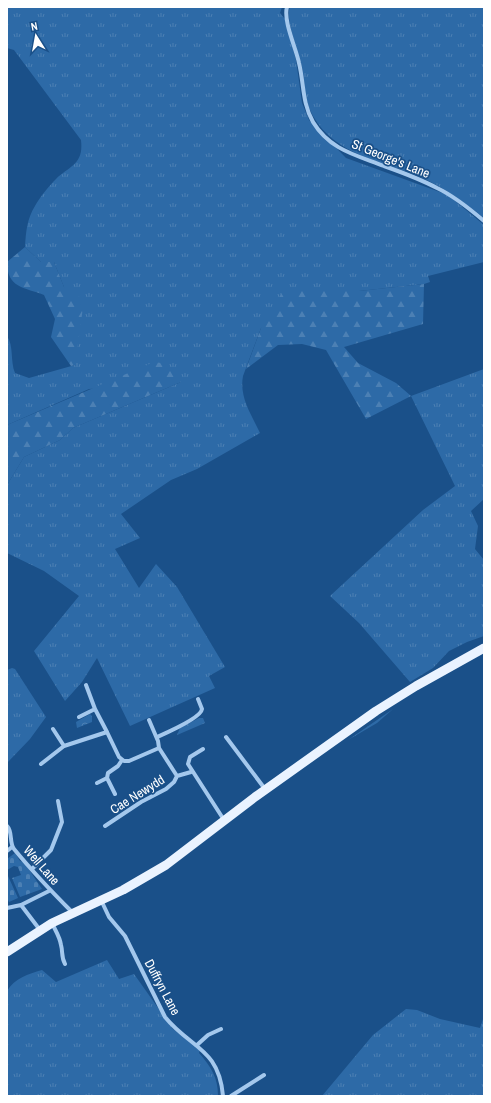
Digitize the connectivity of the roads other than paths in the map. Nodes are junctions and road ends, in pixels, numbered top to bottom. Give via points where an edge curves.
1 (287, 7) edge
2 (484, 221) edge
3 (484, 648) edge
4 (86, 685) dead end
5 (198, 698) dead end
6 (95, 709) junction
7 (79, 717) dead end
8 (149, 720) dead end
9 (52, 729) dead end
10 (107, 732) junction
11 (156, 737) junction
12 (226, 737) dead end
13 (64, 746) junction
14 (159, 748) junction
15 (203, 749) dead end
16 (122, 760) junction
17 (41, 764) dead end
18 (191, 772) junction
19 (177, 776) junction
20 (107, 778) junction
21 (98, 783) dead end
22 (265, 789) junction
23 (115, 794) dead end
24 (58, 800) dead end
25 (224, 820) junction
26 (7, 826) edge
27 (105, 826) dead end
28 (12, 847) junction
29 (7, 851) edge
30 (32, 869) junction
31 (49, 891) junction
32 (101, 900) junction
33 (22, 905) junction
34 (7, 908) edge
35 (72, 913) junction
36 (52, 923) junction
37 (41, 930) junction
38 (7, 952) edge
39 (65, 964) dead end
40 (221, 1029) dead end
41 (197, 1045) junction
42 (264, 1075) dead end
43 (223, 1096) edge
44 (231, 1096) edge

1 - 2 street, St George's Lane via 287,20 299,65 304,101 317,127 348,153 437,188
3 - 22 main road via 392,701
4 - 6 street
5 - 11 street via 202,709 199,715 171,732
6 - 7 street
6 - 10 street
8 - 11 street, Cae Newydd
9 - 13 street
10 - 13 street
10 - 16 street
11 - 14 street, Cae Newydd
12 - 22 street
13 - 17 street
14 - 16 street via 129,761
14 - 19 street, Cae Newydd
15 - 18 street via 188,760
16 - 20 street via 109,771
18 - 19 street, Cae Newydd
18 - 25 street
19 - 27 street, Cae Newydd via 173,784 166,789
20 - 21 street
20 - 23 street, Cae Newydd
22 - 25 main road
24 - 30 street via 62,822 51,850
25 - 32 main road via 166,865
26 - 28 street, Well Lane via 10,829
28 - 29 street
28 - 30 street, Well Lane
30 - 31 street, Well Lane
31 - 33 street
31 - 35 street, Well Lane
32 - 35 main road
32 - 41 street, Duffryn Lane via 109,917 125,936 166,1017 174,1028
33 - 34 street
33 - 37 street
35 - 36 main road
36 - 37 main road
36 - 39 street via 62,946
37 - 38 main road
40 - 41 street via 208,1035
41 - 43 street, Duffryn Lane via 220,1074
42 - 44 street

